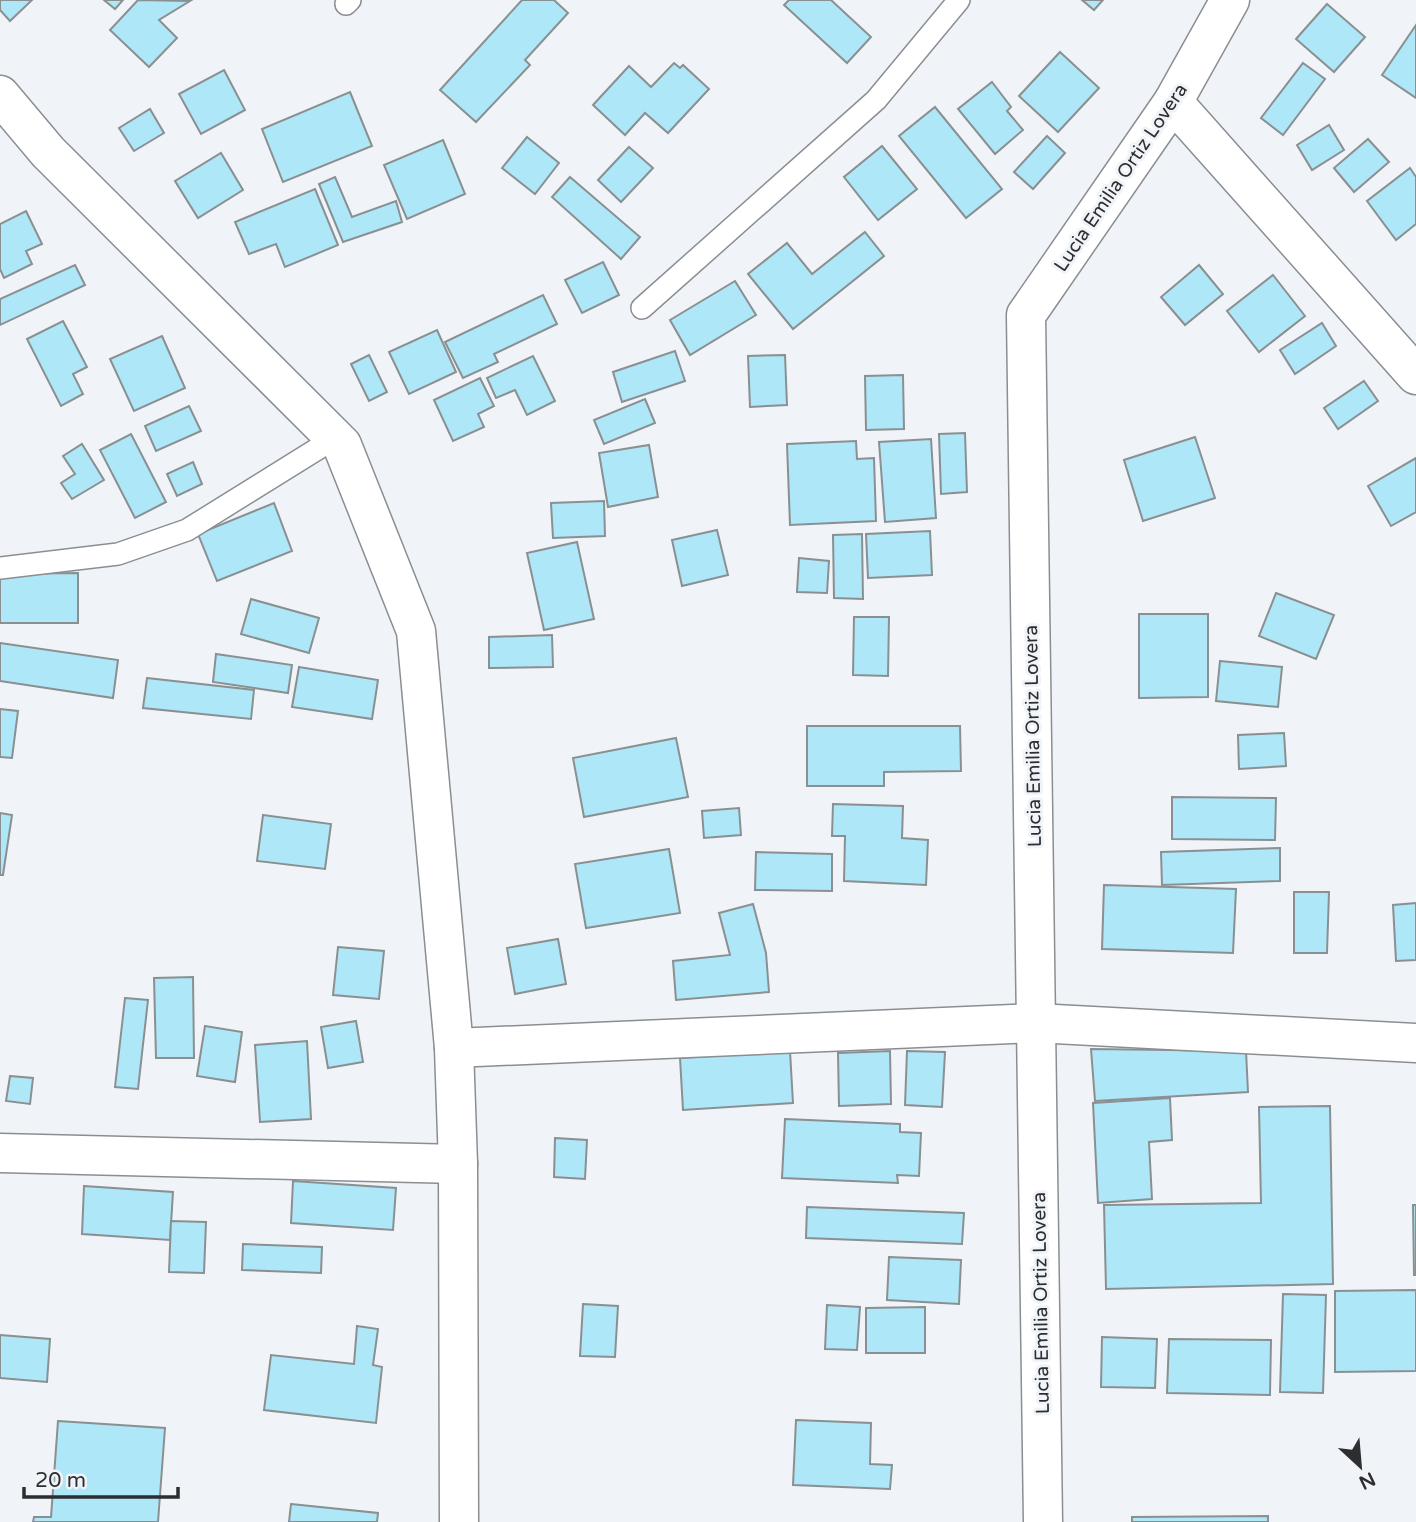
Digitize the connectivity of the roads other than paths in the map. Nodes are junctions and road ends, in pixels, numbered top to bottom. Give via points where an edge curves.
1 (959, 0) edge
2 (1223, 3) edge
3 (0, 95) edge
4 (1172, 102) junction
5 (642, 309) dead end
6 (1416, 375) edge
7 (335, 438) junction
8 (0, 568) edge
9 (1036, 1023) junction
10 (1416, 1043) edge
11 (453, 1048) junction
12 (0, 1153) edge
13 (458, 1164) junction
14 (459, 1522) edge
15 (1043, 1522) edge

1 - 5 lane via 876,100
2 - 4 street, Lucia Emilia Ortiz Lovera
3 - 7 street via 48,152
4 - 6 street
4 - 9 street, Lucia Emilia Ortiz Lovera via 1026,315
7 - 8 lane via 187,530 118,554
7 - 11 street via 416,631
9 - 10 street
9 - 11 street
9 - 15 street, Lucia Emilia Ortiz Lovera
11 - 13 street
12 - 13 street
13 - 14 street

